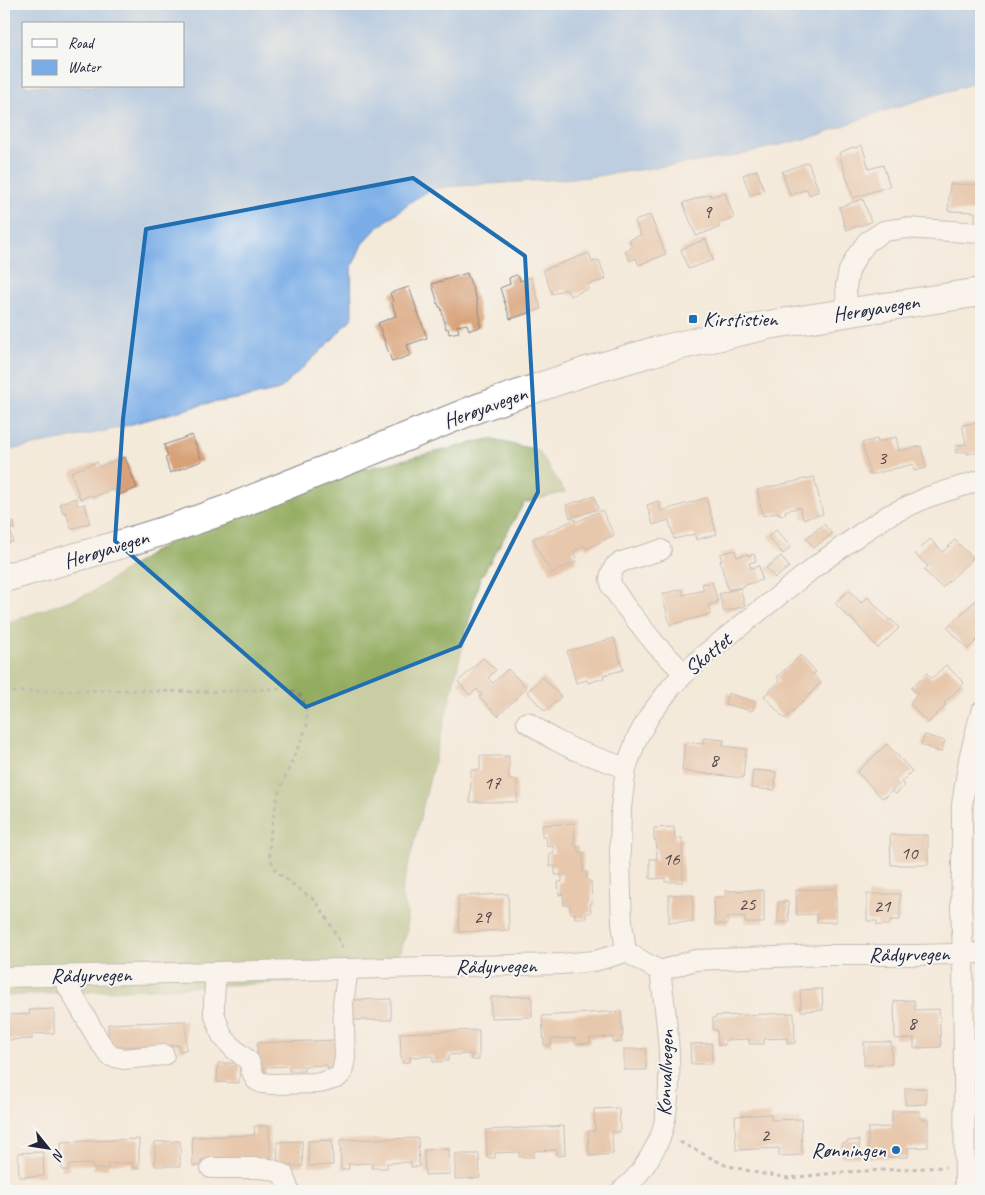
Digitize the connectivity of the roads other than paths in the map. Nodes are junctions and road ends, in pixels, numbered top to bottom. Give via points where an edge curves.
1 (981, 233) edge
2 (981, 292) edge
3 (847, 312) junction
4 (981, 480) edge
5 (661, 550) dead end
6 (4, 578) edge
7 (684, 673) junction
8 (981, 712) edge
9 (527, 722) dead end
10 (626, 768) junction
11 (626, 952) junction
12 (972, 953) edge
13 (348, 969) junction
14 (660, 971) junction
15 (214, 972) junction
16 (62, 976) junction
17 (4, 977) edge
18 (164, 1055) dead end
19 (211, 1168) dead end
20 (290, 1191) edge
21 (621, 1191) edge
22 (965, 1191) edge

1 - 3 street via 905,228 884,231 867,242 852,264 846,286
2 - 3 highway, Herøyavegen
3 - 6 highway, Herøyavegen via 721,335 584,372 478,408 217,513
4 - 7 street, Skottet via 928,497 889,515 816,566
5 - 7 street via 621,562 615,566 610,579 625,606 656,645
7 - 10 street, Skottet via 650,715
8 - 12 street via 962,805 961,906
9 - 10 street via 575,750
10 - 11 street, Skottet via 620,851
11 - 13 street, Rådyrvegen via 595,961 561,964
11 - 14 street
12 - 14 street, Rådyrvegen via 695,960
12 - 22 street
13 - 15 street, Rådyrvegen
13 - 15 street via 343,1003 345,1058 342,1072 338,1078 320,1083 271,1084 256,1080 249,1061 222,1036 214,1013
14 - 21 street, Konvallvegen via 668,1039 666,1113 662,1133 650,1156 636,1178
15 - 16 street, Rådyrvegen
16 - 17 street, Rådyrvegen
16 - 18 street via 110,1056 124,1059
19 - 20 street via 270,1169 283,1174

